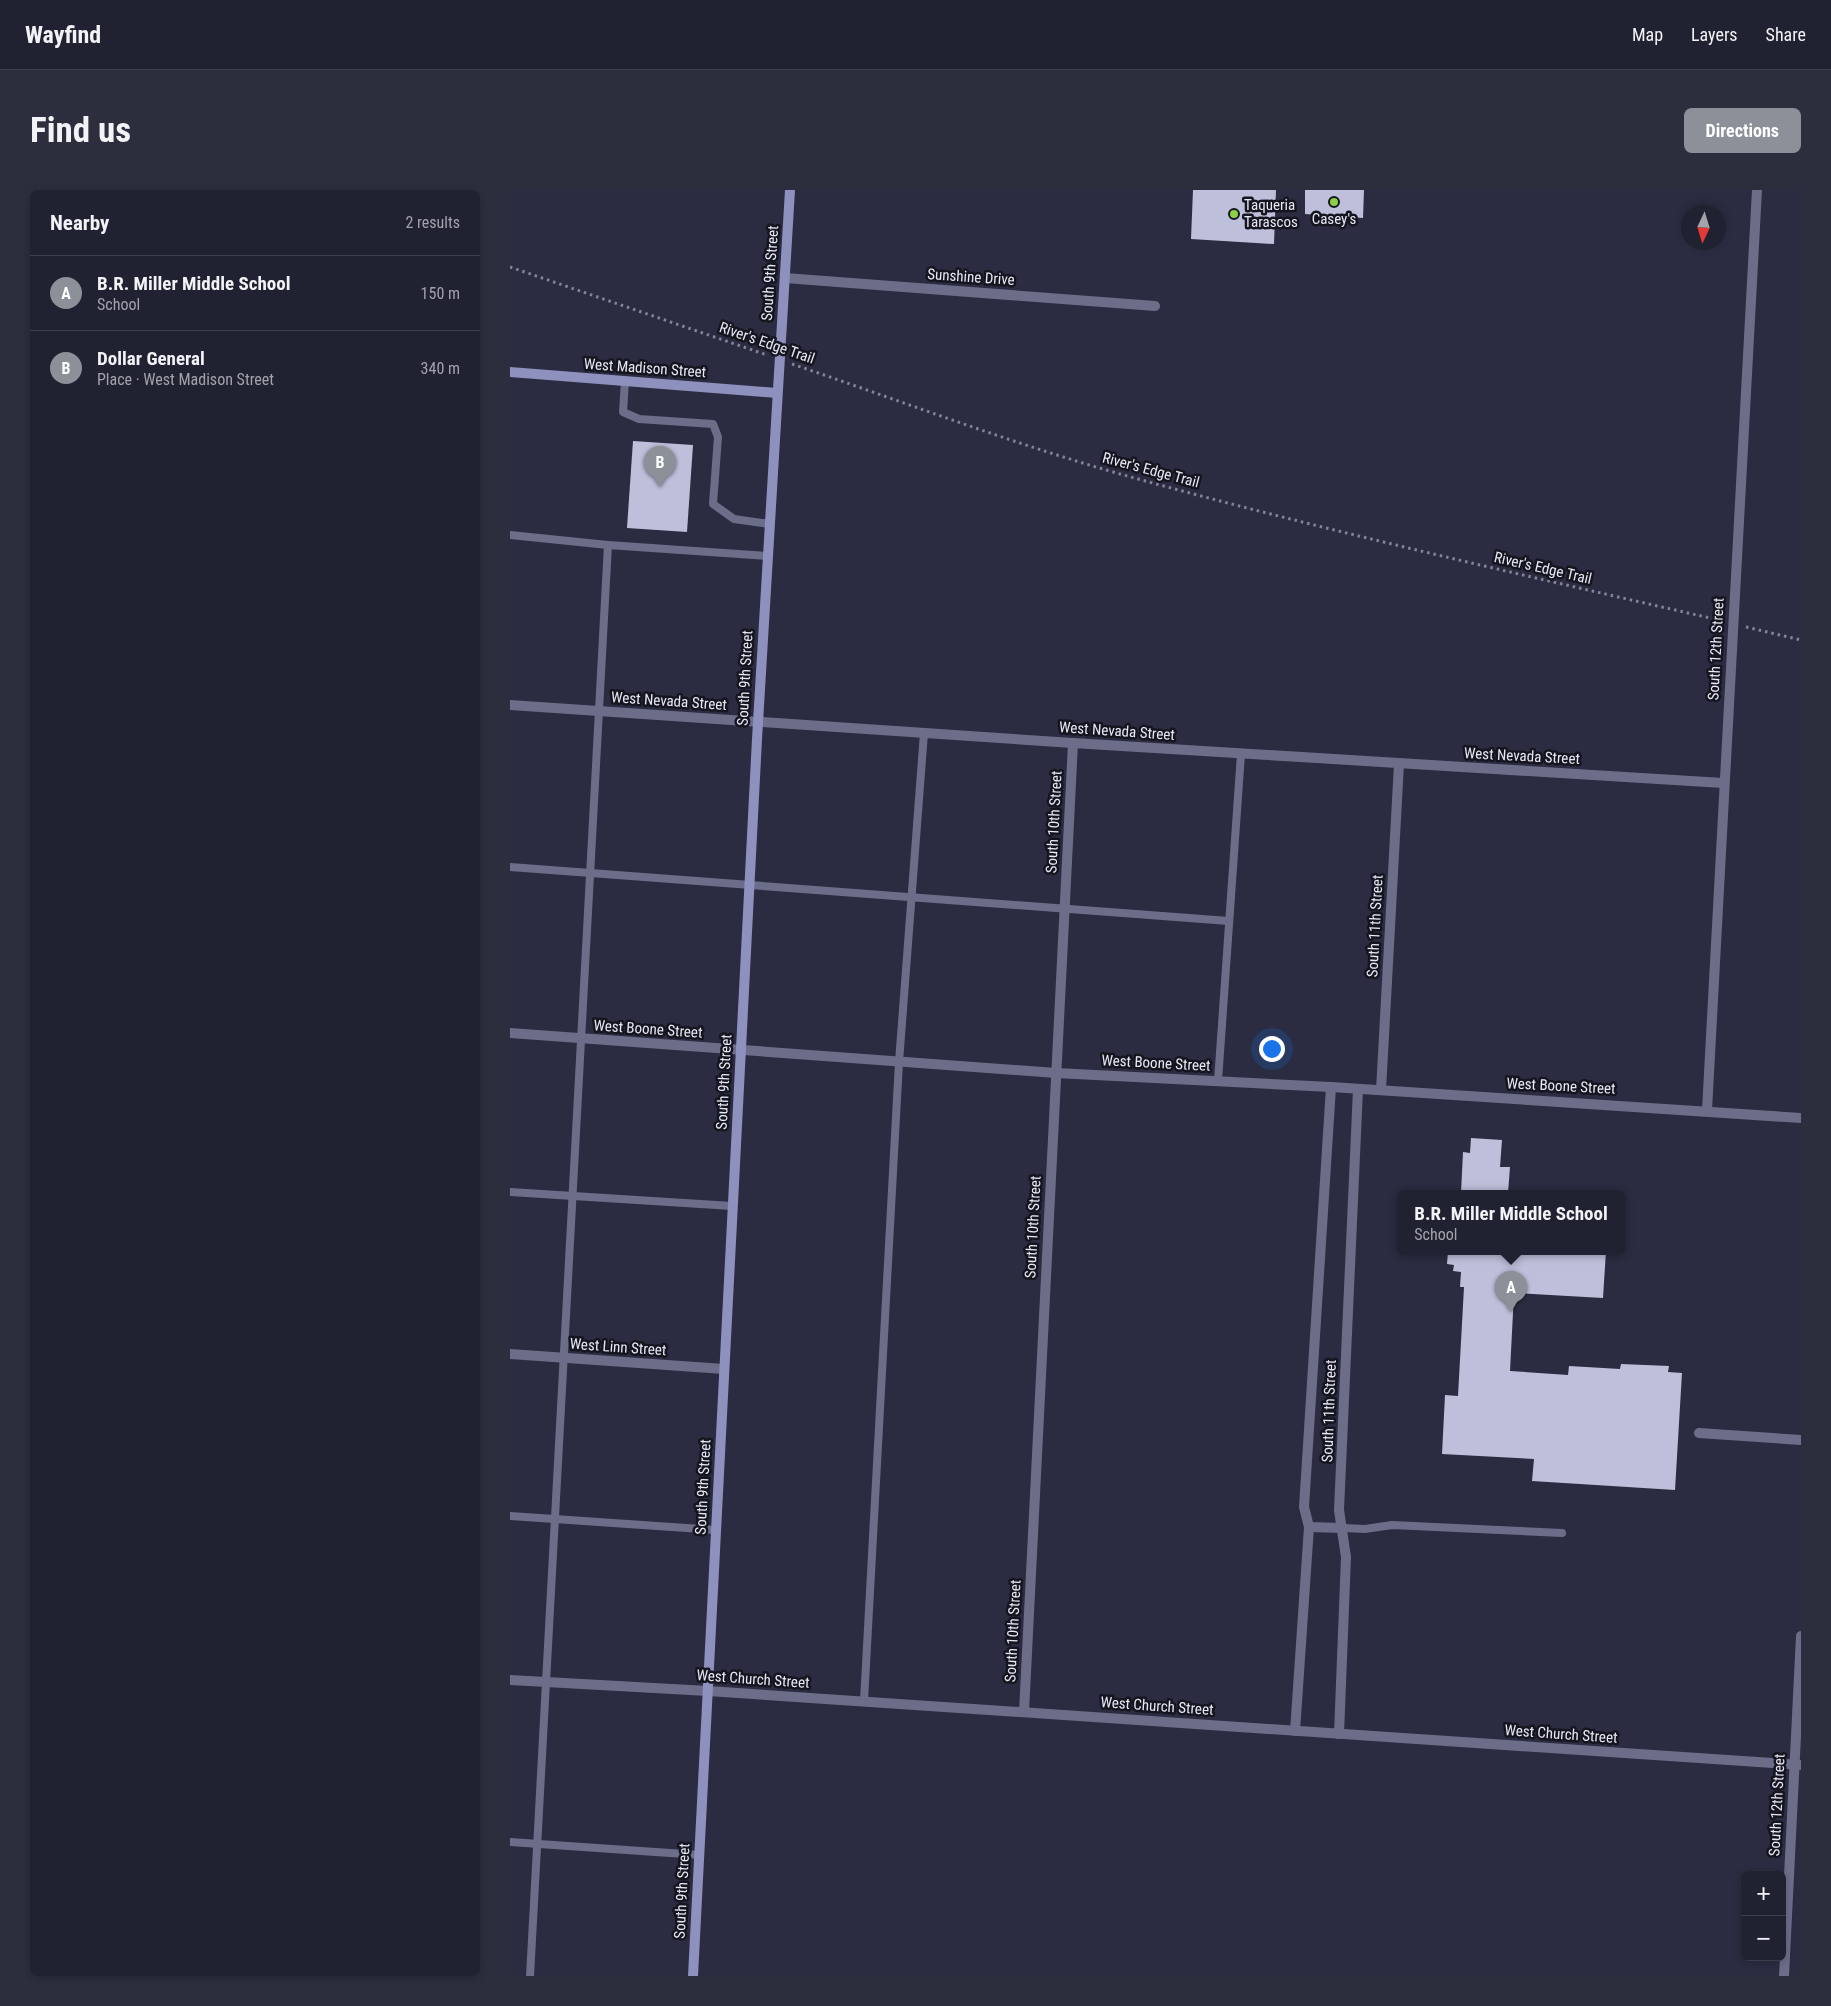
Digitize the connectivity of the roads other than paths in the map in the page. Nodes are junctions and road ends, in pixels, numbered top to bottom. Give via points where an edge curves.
1 (790, 190) edge
2 (1757, 190) edge
3 (785, 278) junction
4 (1155, 306) dead end
5 (510, 372) edge
6 (625, 382) junction
7 (777, 394) junction
8 (770, 524) junction
9 (510, 535) edge
10 (608, 544) junction
11 (768, 556) junction
12 (510, 705) edge
13 (599, 711) junction
14 (758, 722) junction
15 (924, 733) junction
16 (1073, 743) junction
17 (1241, 754) junction
18 (1399, 764) junction
19 (1723, 783) junction
20 (510, 867) edge
21 (590, 872) junction
22 (749, 884) junction
23 (912, 896) junction
24 (1064, 907) junction
25 (1229, 920) junction
26 (510, 1033) edge
27 (581, 1038) junction
28 (740, 1051) junction
29 (899, 1062) junction
30 (1056, 1073) junction
31 (1218, 1081) junction
32 (1331, 1087) junction
33 (1358, 1089) junction
34 (1381, 1090) junction
35 (1708, 1110) junction
36 (1801, 1118) edge
37 (510, 1192) edge
38 (573, 1196) junction
39 (732, 1206) junction
40 (510, 1354) edge
41 (564, 1358) junction
42 (724, 1369) junction
43 (1699, 1434) dead end
44 (1801, 1440) edge
45 (510, 1516) edge
46 (555, 1519) junction
47 (1309, 1527) junction
48 (1342, 1528) junction
49 (716, 1530) junction
50 (1562, 1533) dead end
51 (1801, 1636) edge
52 (510, 1680) edge
53 (546, 1682) junction
54 (708, 1691) junction
55 (864, 1701) junction
56 (1024, 1712) junction
57 (1294, 1731) junction
58 (1339, 1734) junction
59 (1798, 1765) edge
60 (510, 1842) edge
61 (538, 1844) junction
62 (699, 1855) junction
63 (530, 1976) edge
64 (693, 1976) edge
65 (1784, 1976) edge

1 - 3 main road, South 9th Street
2 - 19 street, South 12th Street
3 - 4 street, Sunshine Drive
3 - 7 main road, South 9th Street
5 - 6 main road, West Madison Street
6 - 7 main road, West Madison Street
6 - 8 lane via 623,412 639,419 713,424 718,436 713,504 734,519
7 - 8 main road, South 9th Street
8 - 11 main road, South 9th Street
9 - 10 lane
10 - 11 lane
10 - 13 lane
11 - 14 main road, South 9th Street
12 - 13 street, West Nevada Street
13 - 14 street, West Nevada Street
13 - 21 lane
14 - 15 street, West Nevada Street
14 - 22 main road, South 9th Street
15 - 16 street, West Nevada Street
15 - 23 lane
16 - 17 street, West Nevada Street
16 - 24 street, South 10th Street
17 - 18 street, West Nevada Street
17 - 25 lane
18 - 19 street, West Nevada Street
18 - 34 street, South 11th Street
19 - 35 street, South 12th Street
20 - 21 lane
21 - 22 lane
21 - 27 lane
22 - 23 lane
22 - 28 main road, South 9th Street
23 - 24 lane
23 - 29 lane
24 - 25 lane
24 - 30 street, South 10th Street
25 - 31 lane
26 - 27 street, West Boone Street
27 - 28 street, West Boone Street
27 - 38 lane
28 - 29 street, West Boone Street
28 - 39 main road, South 9th Street
29 - 30 street, West Boone Street
29 - 55 lane
30 - 31 street, West Boone Street
30 - 56 street, South 10th Street
31 - 32 street, West Boone Street
32 - 33 street, West Boone Street
32 - 47 street, South 11th Street via 1304,1507
33 - 34 street, West Boone Street
33 - 48 street, South 11th Street via 1339,1510
34 - 35 street, West Boone Street
35 - 36 street, West Boone Street
37 - 38 lane
38 - 39 lane
38 - 41 lane
39 - 42 main road, South 9th Street
40 - 41 street, West Linn Street
41 - 42 street, West Linn Street
41 - 46 lane
42 - 49 main road, South 9th Street
43 - 44 street
45 - 46 lane
46 - 49 lane
46 - 53 lane
47 - 48 street
47 - 57 street, South 11th Street
48 - 50 lane via 1392,1525
48 - 58 street, South 11th Street via 1346,1558
49 - 54 main road, South 9th Street
51 - 59 street, South 12th Street
52 - 53 street, West Church Street
53 - 54 street, West Church Street
53 - 61 lane
54 - 55 street, West Church Street
54 - 62 main road, South 9th Street
55 - 56 street, West Church Street
56 - 57 street, West Church Street
57 - 58 street, West Church Street
58 - 59 street, West Church Street
59 - 65 street, South 12th Street
60 - 61 lane
61 - 62 lane
61 - 63 lane
62 - 64 main road, South 9th Street

